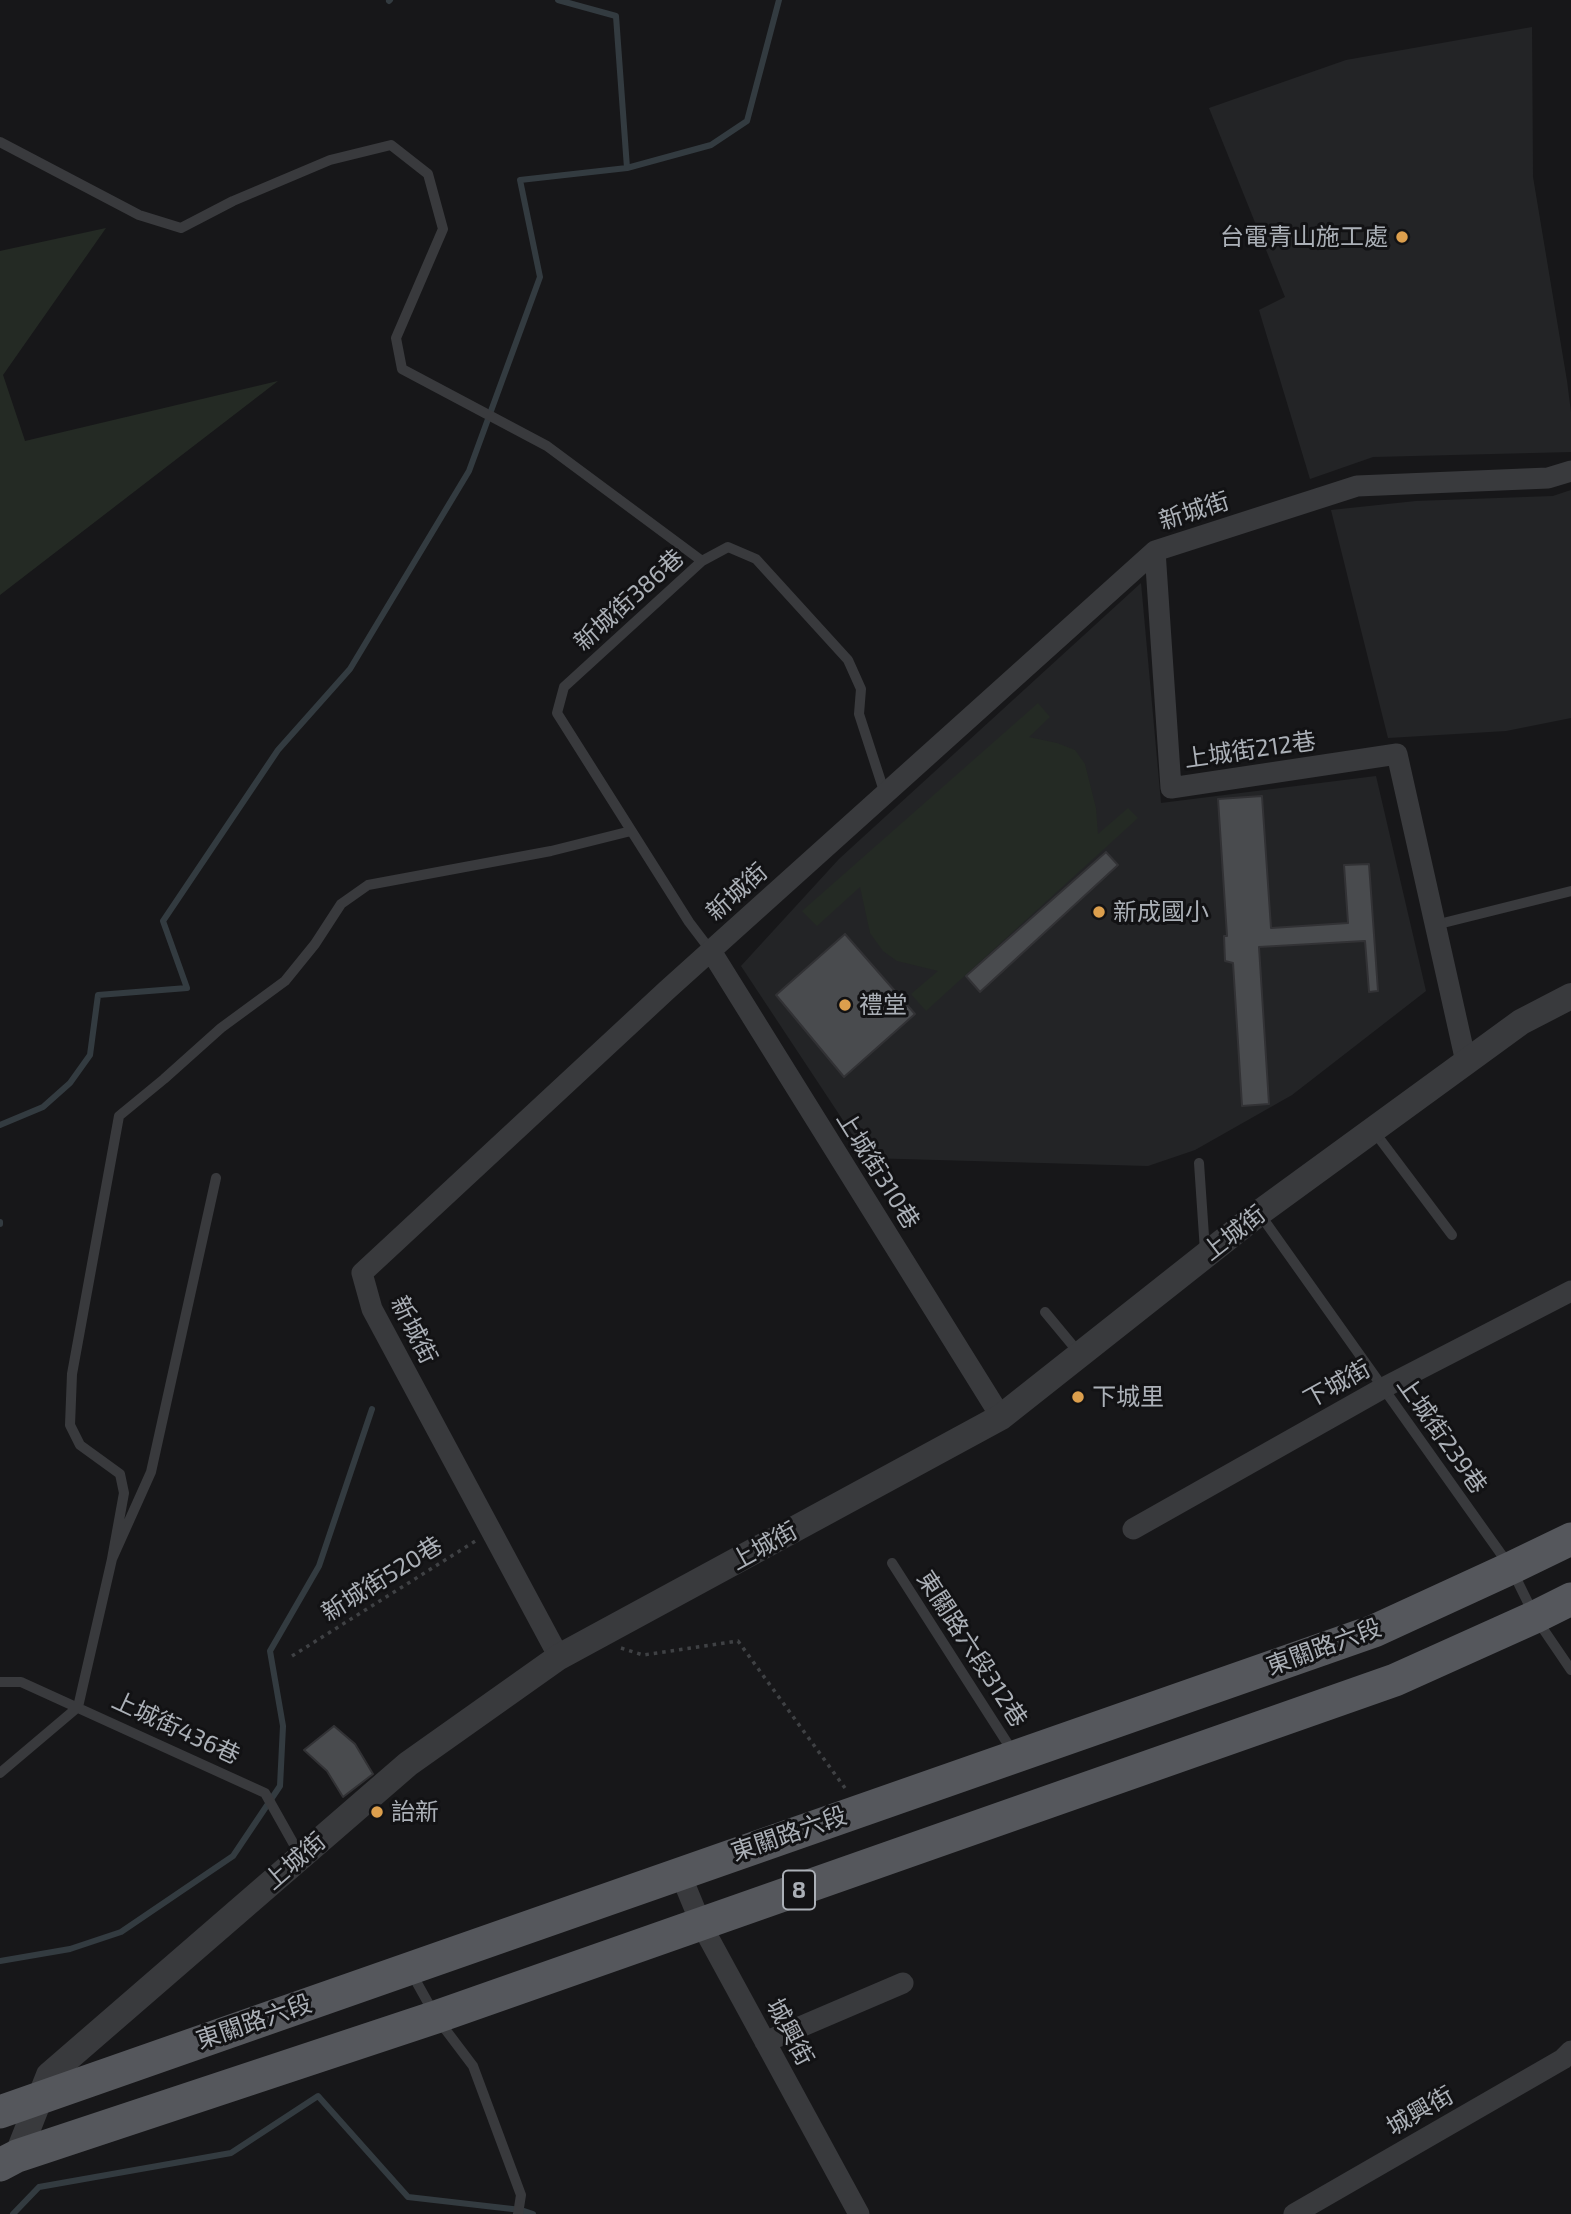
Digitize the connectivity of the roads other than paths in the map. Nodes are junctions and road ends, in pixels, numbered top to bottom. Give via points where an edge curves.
1 (0, 142) edge
2 (1571, 471) edge
3 (1155, 551) junction
4 (702, 561) junction
5 (885, 794) junction
6 (631, 831) junction
7 (1571, 891) edge
8 (1435, 925) junction
9 (711, 951) junction
10 (1571, 996) edge
11 (1466, 1062) junction
12 (1373, 1130) junction
13 (1199, 1163) dead end
14 (216, 1178) dead end
15 (1259, 1213) junction
16 (1452, 1235) dead end
17 (1205, 1256) junction
18 (1571, 1291) edge
19 (1045, 1312) dead end
20 (1080, 1355) junction
21 (1383, 1388) junction
22 (1001, 1417) junction
23 (1133, 1529) dead end
24 (1571, 1539) edge
25 (112, 1559) junction
26 (892, 1563) dead end
27 (1511, 1568) junction
28 (1571, 1598) edge
29 (1535, 1617) junction
30 (559, 1657) junction
31 (1571, 1670) edge
32 (0, 1682) edge
33 (78, 1707) junction
34 (1016, 1757) junction
35 (0, 1773) edge
36 (301, 1857) junction
37 (680, 1873) junction
38 (701, 1924) junction
39 (408, 1968) junction
40 (903, 1983) dead end
41 (436, 2017) junction
42 (765, 2042) junction
43 (1571, 2051) edge
44 (39, 2098) junction
45 (0, 2112) edge
46 (8, 2160) edge
47 (1314, 2208) edge
48 (518, 2214) edge
49 (859, 2214) edge
50 (1294, 2214) edge

1 - 4 lane via 139,215 181,228 330,160 391,145 428,174 443,229 396,338 402,369 547,446
2 - 3 street, 新城街 via 1548,478 1357,486
3 - 5 street, 新城街
3 - 8 street, 上城街212巷 via 1171,788 1397,754
4 - 5 lane, 新城街386巷 via 729,547 756,559 848,660 861,689 859,714
4 - 6 lane, 新城街386巷 via 564,687 557,713
5 - 9 street, 新城街
6 - 9 lane, 新城街386巷
6 - 25 lane via 551,851 368,885 341,904 285,981 221,1028 119,1116 72,1374 70,1425 80,1445 120,1475 124,1493
7 - 8 lane
8 - 11 street, 上城街212巷
9 - 22 street, 上城街310巷
9 - 30 street, 新城街 via 362,1273 372,1309
10 - 11 street, 上城街 via 1521,1022
11 - 12 street, 上城街
12 - 15 street, 上城街
12 - 16 lane
13 - 17 lane
14 - 25 lane via 151,1472
15 - 17 street, 上城街
15 - 21 lane, 上城街239巷
17 - 20 street, 上城街
18 - 21 street, 下城街
19 - 20 lane
20 - 22 street, 上城街
21 - 23 street, 下城街
21 - 27 lane, 上城街239巷
22 - 30 street, 上城街
24 - 27 main road, 東關路六段 / 8
25 - 33 lane
26 - 34 lane, 東關路六段312巷
27 - 29 lane, 上城街239巷
27 - 34 main road, 東關路六段 / 8 via 1374,1631
28 - 29 main road, 8
29 - 31 lane, 上城街239巷
29 - 38 main road, 8 via 1395,1680
30 - 36 street, 上城街 via 408,1764
32 - 33 lane, 上城街436巷 via 21,1682
33 - 35 lane
33 - 36 lane, 上城街436巷 via 265,1793
34 - 37 main road, 東關路六段 / 8
36 - 44 street, 上城街 via 49,2075
37 - 38 street, 城興街
37 - 39 main road, 東關路六段 / 8
38 - 41 main road, 8
38 - 42 street, 城興街
39 - 41 lane
39 - 44 main road, 東關路六段 / 8
40 - 42 street
41 - 46 main road, 8
41 - 48 lane via 473,2066 521,2195
42 - 49 street, 城興街
43 - 47 street, 城興街
44 - 45 main road, 東關路六段 / 8
44 - 46 street, 上城街
47 - 50 street, 城興街

